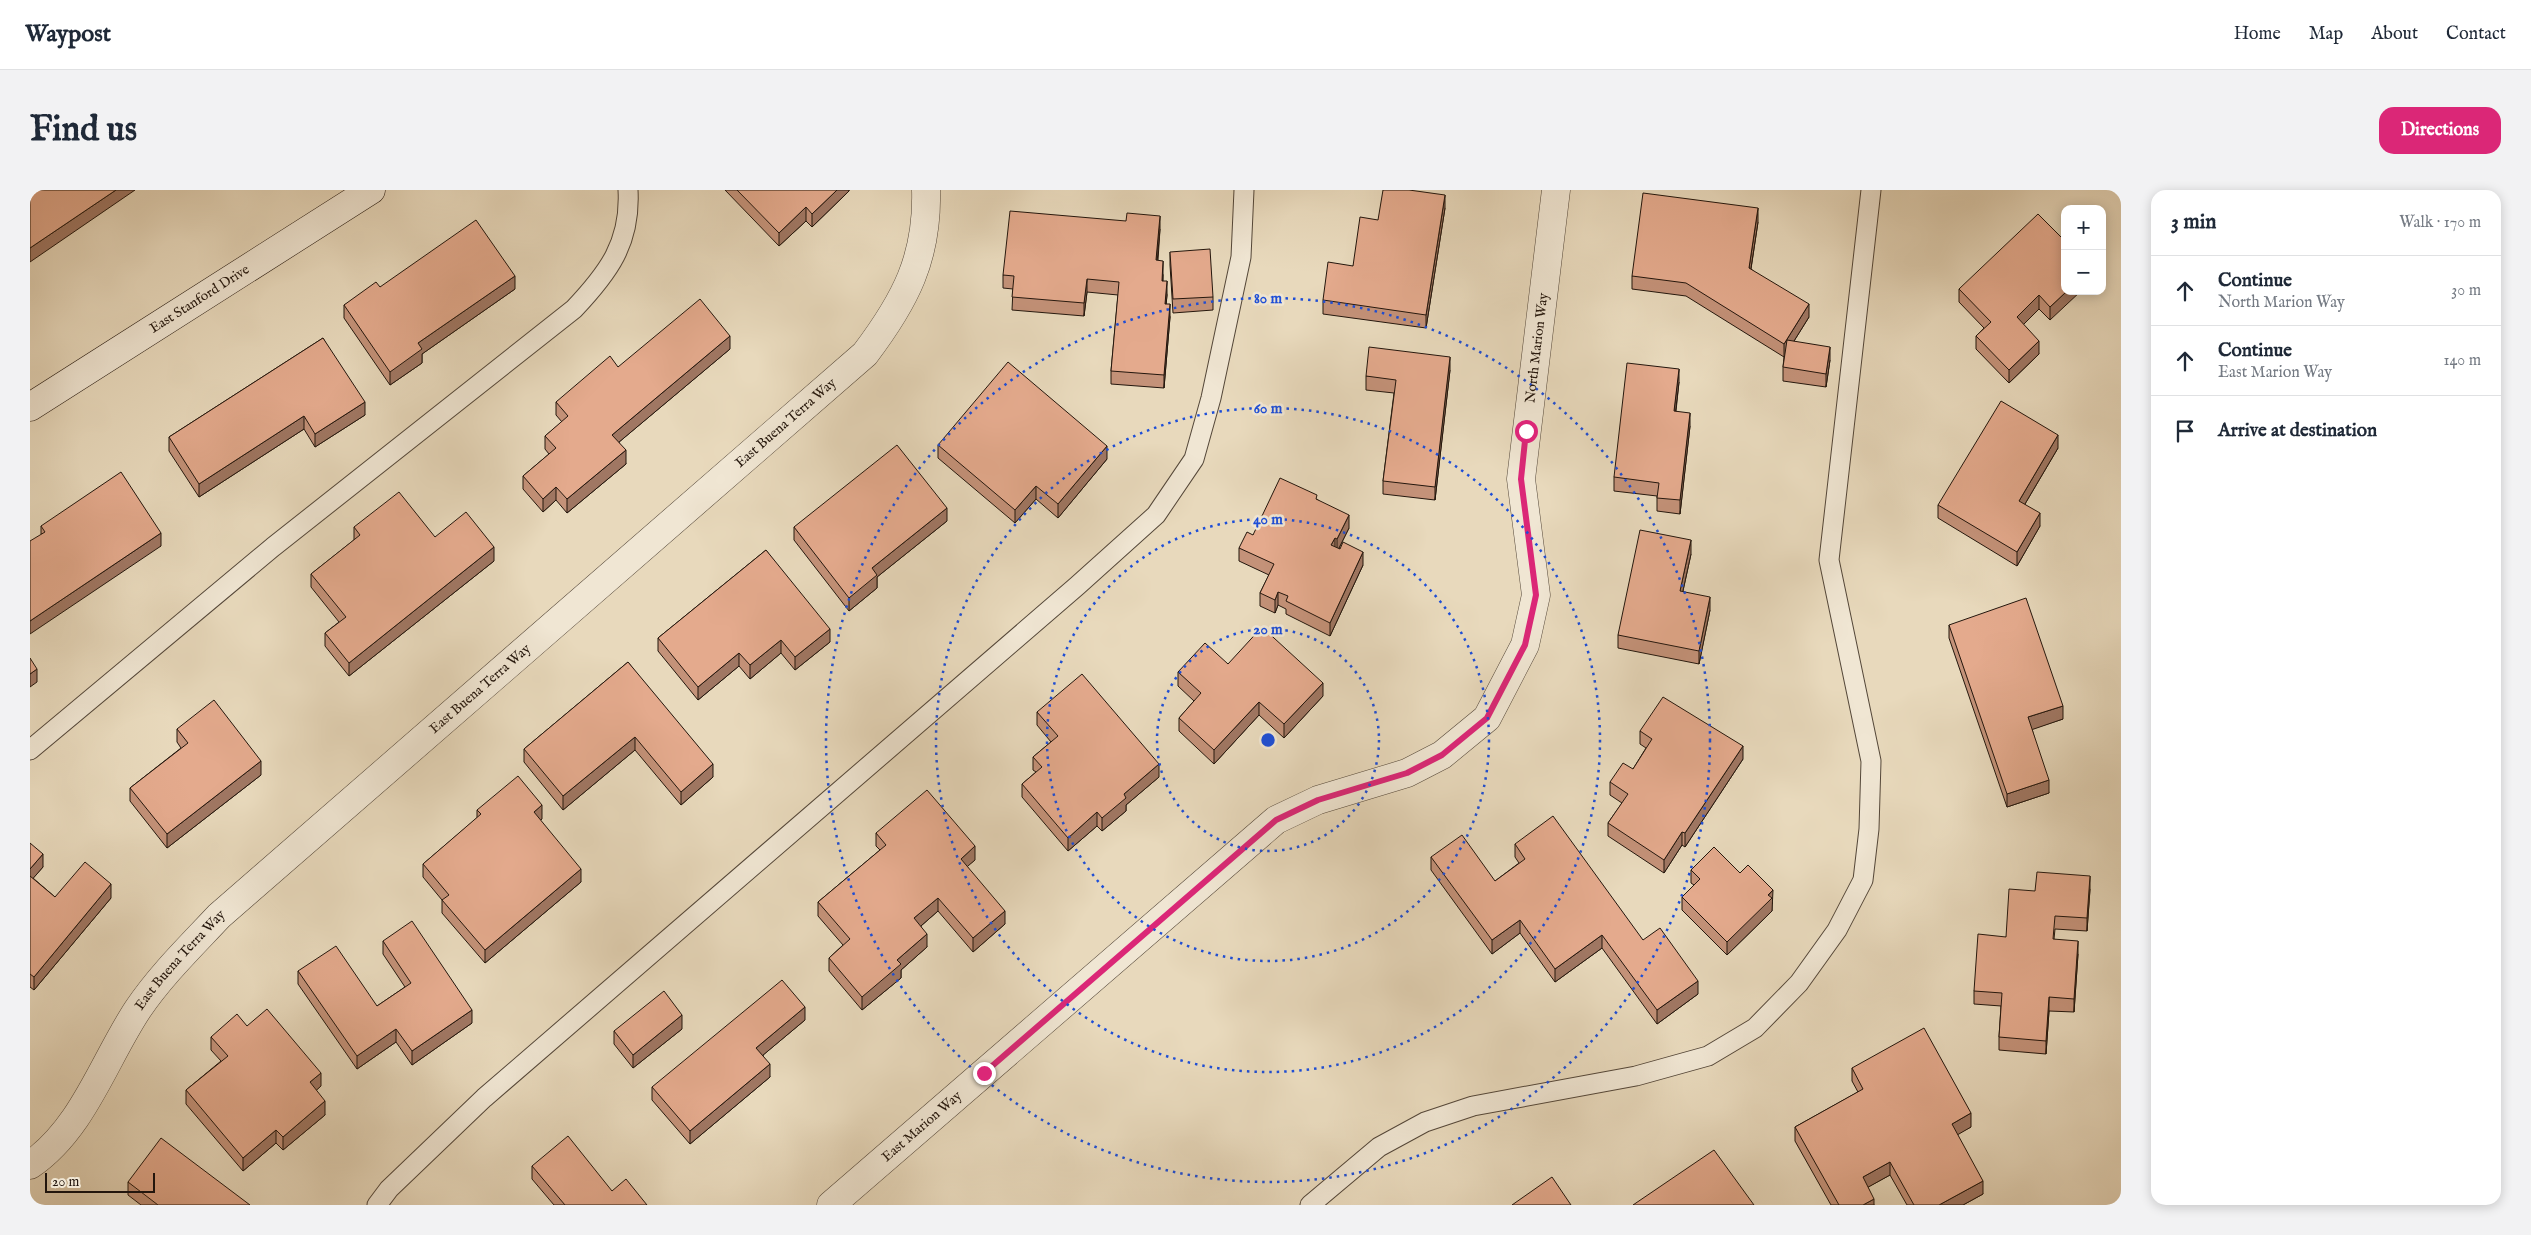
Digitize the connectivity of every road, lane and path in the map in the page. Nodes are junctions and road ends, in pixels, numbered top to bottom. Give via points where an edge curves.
1 (370, 190) edge
2 (628, 190) edge
3 (926, 190) edge
4 (1244, 190) edge
5 (1556, 190) edge
6 (1871, 190) edge
7 (30, 408) edge
8 (1536, 595) joint
9 (30, 750) edge
10 (30, 1165) edge
11 (377, 1205) edge
12 (830, 1205) edge
13 (1310, 1205) edge

1 - 7 street, East Stanford Drive
2 - 9 lane via 630,212 620,250 600,281 574,309 281,541
3 - 10 street, East Buena Terra Way via 927,219 910,284 892,319 865,354 219,916 172,966 139,1008 65,1134
4 - 11 lane via 1241,257 1211,398 1194,459 1156,515 484,1098 388,1189
5 - 8 street, North Marion Way via 1521,479
6 - 13 lane via 1829,560 1871,761 1869,828 1863,880 1837,930 1799,983 1755,1028 1708,1056 1636,1076 1473,1106 1425,1122 1380,1147
8 - 12 street, East Marion Way via 1525,645 1487,718 1442,755 1407,773 1318,800 1276,820

